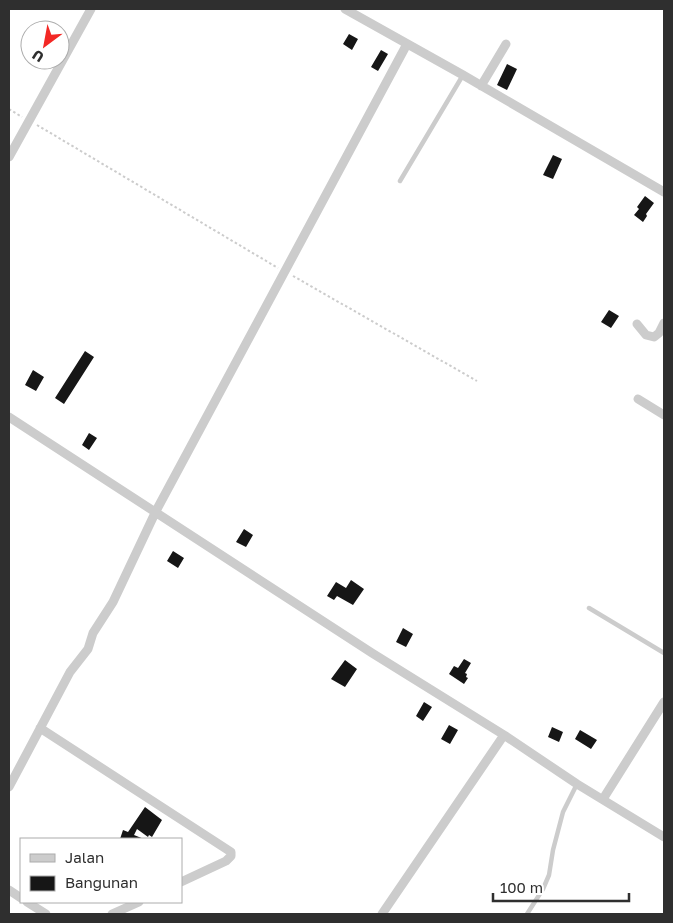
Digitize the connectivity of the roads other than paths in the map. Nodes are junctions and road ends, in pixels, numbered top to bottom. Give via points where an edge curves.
1 (91, 9) edge
2 (351, 10) edge
3 (407, 44) junction
4 (506, 44) dead end
5 (463, 75) junction
6 (481, 86) junction
7 (9, 157) edge
8 (400, 181) dead end
9 (664, 192) edge
10 (664, 323) edge
11 (637, 324) dead end
12 (638, 399) dead end
13 (664, 415) edge
14 (9, 417) edge
15 (156, 511) junction
16 (589, 608) dead end
17 (664, 653) edge
18 (664, 702) edge
19 (40, 728) junction
20 (504, 735) junction
21 (577, 784) junction
22 (9, 786) edge
23 (603, 799) junction
24 (664, 837) edge
25 (182, 882) edge
26 (9, 890) edge
27 (20, 897) edge
28 (29, 903) edge
29 (137, 903) edge
30 (46, 914) edge
31 (112, 914) edge
32 (382, 914) edge
33 (527, 914) edge

1 - 7 street
2 - 3 street
3 - 5 street
3 - 15 street
4 - 6 street
5 - 6 street
5 - 8 lane
6 - 9 street
10 - 11 street via 654,337 646,335
12 - 13 street
14 - 15 street
15 - 19 street via 113,602 95,628 88,648 70,672
15 - 20 street
16 - 17 lane
18 - 23 street
19 - 22 street
19 - 25 street via 231,852 226,861
20 - 21 street
20 - 32 street
21 - 23 street
21 - 33 lane via 563,812 549,875
23 - 24 street
26 - 27 street
28 - 30 street
29 - 31 street

